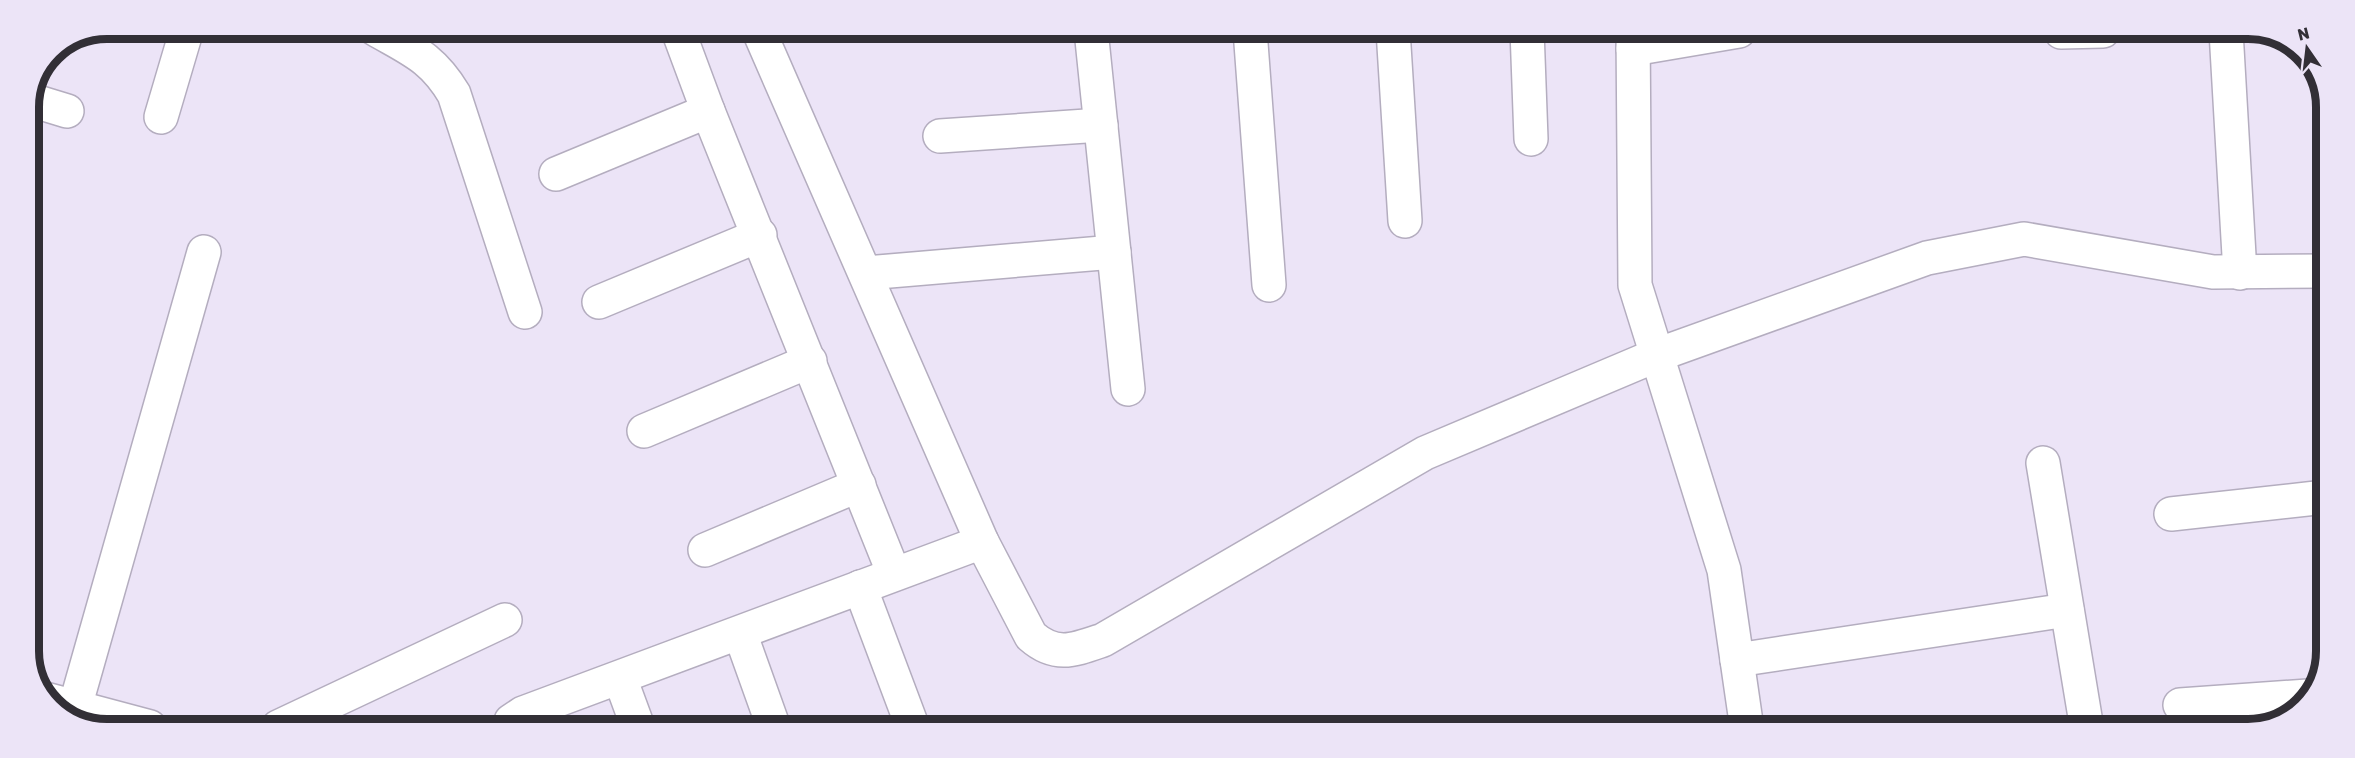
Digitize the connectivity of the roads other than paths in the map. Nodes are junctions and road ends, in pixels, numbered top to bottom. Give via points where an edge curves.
1 (184, 39) edge
2 (392, 39) edge
3 (681, 39) edge
4 (762, 39) edge
5 (1092, 39) edge
6 (1252, 39) edge
7 (1394, 39) edge
8 (1527, 39) edge
9 (2226, 39) edge
10 (1633, 40) edge
11 (39, 102) edge
12 (67, 111) dead end
13 (708, 111) junction
14 (161, 117) dead end
15 (1101, 125) junction
16 (940, 136) dead end
17 (1531, 139) dead end
18 (556, 174) dead end
19 (1405, 221) dead end
20 (760, 235) junction
21 (204, 252) dead end
22 (1114, 252) junction
23 (2316, 271) edge
24 (866, 273) junction
25 (2241, 273) junction
26 (1269, 285) dead end
27 (599, 302) dead end
28 (525, 312) dead end
29 (1657, 355) junction
30 (810, 361) junction
31 (1128, 389) dead end
32 (644, 431) dead end
33 (2043, 463) dead end
34 (859, 485) junction
35 (2316, 498) edge
36 (2171, 514) dead end
37 (982, 542) junction
38 (705, 550) dead end
39 (894, 574) junction
40 (860, 587) junction
41 (2067, 610) junction
42 (505, 620) dead end
43 (740, 633) junction
44 (1737, 660) junction
45 (620, 678) junction
46 (2298, 697) edge
47 (61, 701) edge
48 (65, 704) edge
49 (2180, 705) dead end
50 (120, 719) edge
51 (295, 719) edge
52 (515, 719) edge
53 (635, 719) edge
54 (771, 719) edge
55 (910, 719) edge
56 (1746, 719) edge
57 (2085, 719) edge

1 - 14 street
2 - 28 street via 428,60 454,94
3 - 13 street
4 - 24 street
5 - 15 street
6 - 26 street
7 - 19 street
8 - 17 street
9 - 25 street
10 - 29 street via 1635,285
11 - 12 street
13 - 18 street
13 - 20 street
15 - 16 street
15 - 22 street
20 - 27 street
20 - 30 street
21 - 47 street
22 - 24 street
22 - 31 street
23 - 25 street
24 - 37 street
25 - 29 street via 2213,272 2025,239 1927,258
29 - 37 street via 1425,453 1103,640 1081,648 1065,651 1044,647 1031,636
29 - 44 street via 1724,570
30 - 32 street
30 - 34 street
33 - 41 street
34 - 38 street
34 - 39 street
35 - 36 street
37 - 39 street
39 - 40 street
40 - 43 street
40 - 55 street
41 - 44 street
41 - 57 street
42 - 51 street
43 - 45 street
43 - 54 street
44 - 56 street
45 - 52 street
45 - 53 street
46 - 49 street
48 - 50 street

